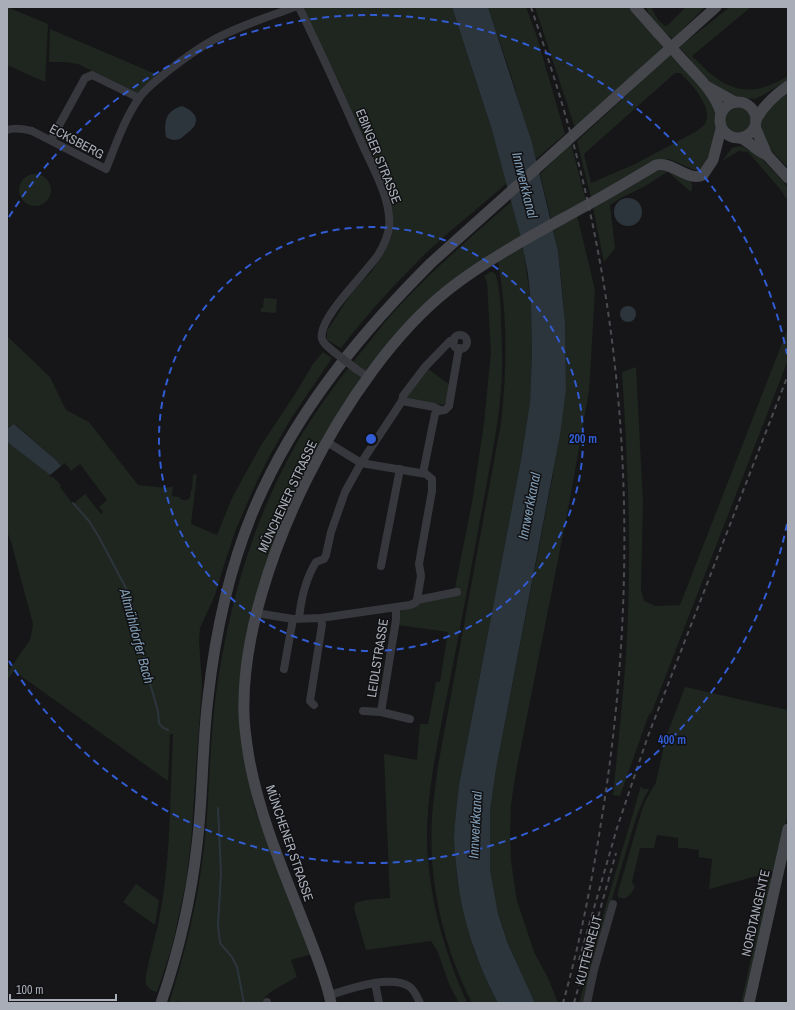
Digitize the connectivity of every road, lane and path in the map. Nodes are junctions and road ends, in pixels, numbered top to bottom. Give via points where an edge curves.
1 (295, 7) edge
2 (299, 7) edge
3 (635, 7) edge
4 (643, 7) edge
5 (716, 7) edge
6 (646, 20) junction
7 (788, 86) edge
8 (708, 87) junction
9 (775, 95) junction
10 (139, 98) junction
11 (741, 103) junction
12 (721, 113) junction
13 (756, 124) junction
14 (721, 129) junction
15 (7, 130) edge
16 (738, 138) junction
17 (51, 140) junction
18 (767, 155) junction
19 (713, 160) junction
20 (788, 178) edge
21 (454, 341) junction
22 (459, 348) junction
23 (368, 377) junction
24 (402, 401) junction
25 (440, 410) junction
26 (327, 442) junction
27 (361, 463) junction
28 (400, 469) junction
29 (423, 474) junction
30 (381, 566) dead end
31 (457, 592) dead end
32 (417, 600) junction
33 (394, 608) junction
34 (256, 613) junction
35 (321, 618) junction
36 (296, 619) junction
37 (284, 669) dead end
38 (314, 705) dead end
39 (363, 711) dead end
40 (381, 712) junction
41 (410, 719) dead end
42 (788, 829) edge
43 (613, 904) dead end
44 (375, 983) junction
45 (330, 999) edge
46 (161, 1003) edge
47 (379, 1003) edge
48 (420, 1003) edge
49 (587, 1003) edge
50 (748, 1003) edge

1 - 10 street via 213,40 170,69
2 - 23 street, EBINGER STRASSE, bridge via 334,78 382,189 390,220 387,236 378,255 332,313 322,337 322,341 334,352
3 - 6 main road
4 - 6 main road
5 - 46 main road via 431,263 361,339 308,409 285,447 247,525 218,624 207,701 193,875 179,945
6 - 8 main road, bridge
7 - 9 main road
8 - 11 main road
8 - 12 main road
9 - 11 main road
9 - 13 main road via 761,111
10 - 17 street via 92,75 85,78
10 - 17 street, ECKSBERG via 121,129 106,169
11 - 12 main road via 726,105
11 - 13 main road via 754,110
12 - 14 main road
13 - 16 main road via 750,134
13 - 18 main road
14 - 16 main road via 727,135
14 - 19 main road, MÜNCHENER STRASSE
15 - 17 street, ECKSBERG via 26,129
16 - 18 main road via 748,141
16 - 19 main road, MÜNCHENER STRASSE via 719,151
18 - 20 main road
19 - 23 main road, MÜNCHENER STRASSE via 706,172 697,177 671,166 656,165 500,254 429,307
21 - 22 street via 454,345
21 - 22 street via 459,335 465,337 466,346
21 - 24 street via 450,341 425,367
22 - 25 street via 448,406 445,410
23 - 26 main road, MÜNCHENER STRASSE
24 - 25 street
24 - 27 street
25 - 29 street via 435,414
26 - 27 street
26 - 34 main road, MÜNCHENER STRASSE via 307,479 280,541
27 - 28 street
27 - 36 street via 337,512 326,555 324,559 316,562 308,580
28 - 29 street
28 - 30 street
29 - 32 street via 432,479 433,486 419,564 421,576
31 - 32 street
32 - 33 street via 412,605
33 - 35 street
33 - 40 street, LEIDLSTRASSE via 396,620
34 - 36 street
34 - 45 main road, MÜNCHENER STRASSE via 243,704 251,765 265,820 318,959
35 - 36 street
35 - 38 street via 310,701
36 - 37 street
39 - 40 street, LEIDLSTRASSE
40 - 41 street, LEIDLSTRASSE
42 - 50 main road, NORDTANGENTE
43 - 49 street, KUTTENREUT
44 - 45 street via 352,988
44 - 47 street
44 - 48 street via 405,984 414,991

